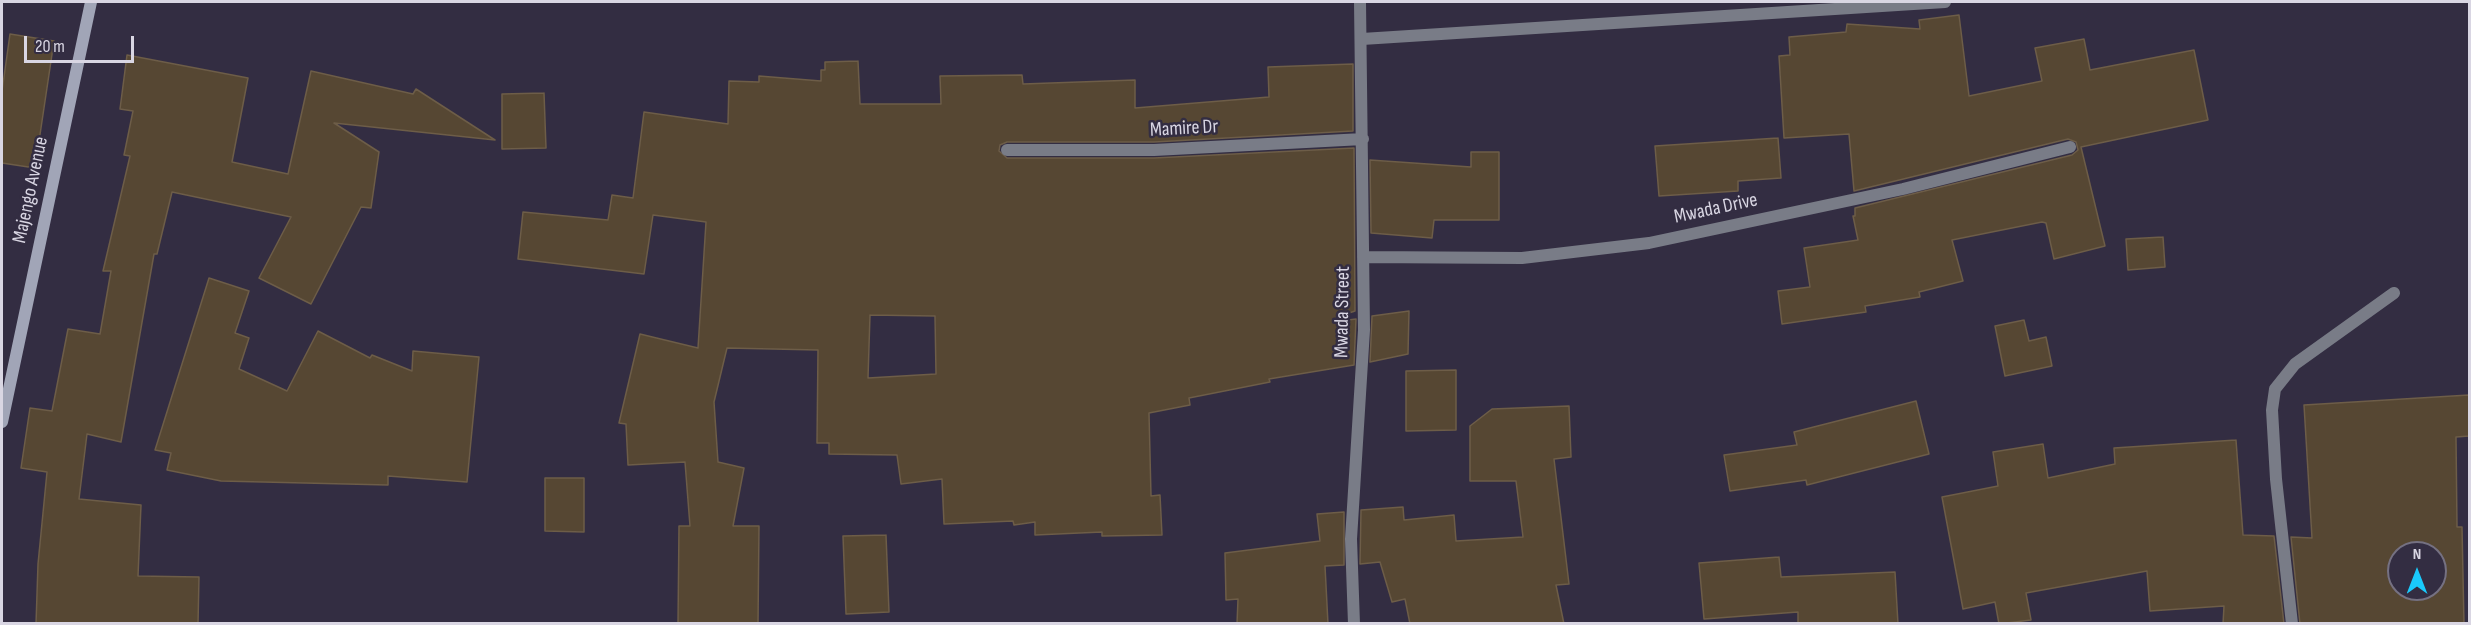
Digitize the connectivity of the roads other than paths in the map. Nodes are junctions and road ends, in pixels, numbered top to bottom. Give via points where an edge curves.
1 (91, 2) edge
2 (1360, 2) edge
3 (1945, 2) edge
4 (1362, 39) junction
5 (1363, 139) junction
6 (2070, 147) dead end
7 (1006, 150) dead end
8 (1363, 257) junction
9 (2394, 293) dead end
10 (2, 422) edge
11 (1354, 624) edge
12 (2292, 624) edge

1 - 10 street, Majengo Avenue
2 - 4 street, Mwada Street
3 - 4 street
4 - 5 street, Mwada Street
5 - 7 street, Mamire Dr via 1154,150
5 - 8 street, Mwada Street
6 - 8 street, Mwada Drive via 1903,189 1649,243 1522,258
8 - 11 street, Mwada Street via 1364,330 1351,540
9 - 12 street via 2295,364 2275,389 2272,410 2276,479

